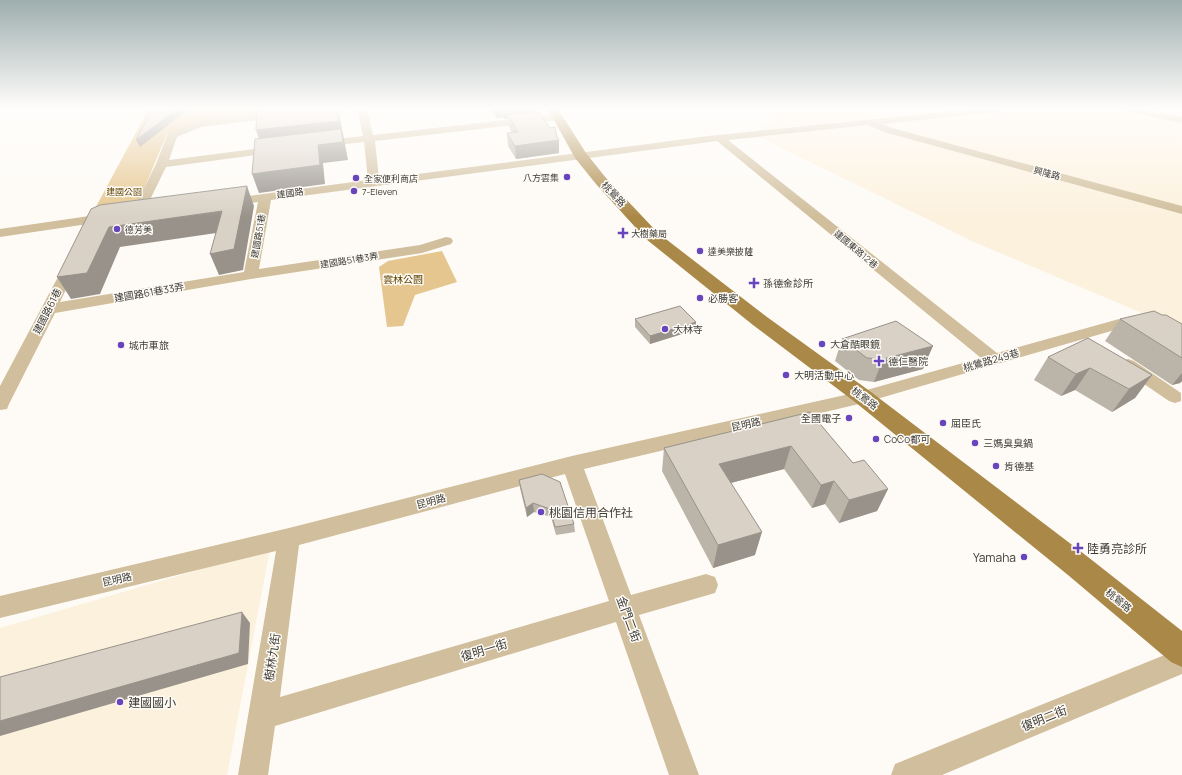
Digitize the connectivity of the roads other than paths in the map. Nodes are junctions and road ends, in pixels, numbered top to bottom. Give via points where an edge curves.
1 (168, 145) edge
2 (314, 145) edge
3 (370, 145) edge
4 (574, 145) edge
5 (660, 145) edge
6 (728, 145) edge
7 (944, 145) edge
8 (308, 146) edge
9 (285, 148) edge
10 (580, 155) junction
11 (162, 164) junction
12 (374, 182) junction
13 (265, 197) junction
14 (220, 203) edge
15 (1182, 210) edge
16 (152, 212) edge
17 (137, 214) junction
18 (0, 233) edge
19 (446, 241) dead end
20 (80, 247) edge
21 (251, 275) junction
22 (48, 309) junction
23 (1119, 324) dead end
24 (1082, 334) junction
25 (994, 360) junction
26 (863, 397) junction
27 (1175, 397) dead end
28 (0, 404) edge
29 (572, 464) junction
30 (289, 538) junction
31 (706, 585) dead end
32 (0, 607) edge
33 (624, 608) junction
34 (1182, 651) edge
35 (1182, 661) edge
36 (263, 716) junction
37 (253, 775) edge
38 (684, 775) edge
39 (906, 775) edge

1 - 11 street
2 - 8 street
3 - 12 street
4 - 10 main road, 桃鶯路
5 - 10 street, 建國路
6 - 25 street, 建國東路12巷
7 - 15 street, 興隆路
9 - 11 street
10 - 12 street, 建國路
10 - 26 main road, 桃鶯路 via 652,236 760,321
11 - 17 street
12 - 13 street, 建國路
13 - 14 street, 建國路
13 - 21 street, 建國路51巷
16 - 17 street
17 - 18 street via 91,226
19 - 21 street, 建國路51巷3弄 via 422,249
20 - 22 street, 建國路61巷
21 - 22 street, 建國路61巷33弄
22 - 28 street, 建國路61巷
23 - 24 street, 桃鶯路249巷
24 - 25 street, 桃鶯路249巷
24 - 27 street
25 - 26 street, 桃鶯路249巷
26 - 29 street, 昆明路
26 - 34 main road, 桃鶯路
29 - 30 street, 昆明路
29 - 33 street, 金門二街
30 - 32 street, 昆明路
30 - 36 street, 樹林九街
31 - 33 street, 復明一街
33 - 36 street, 復明一街
33 - 38 street, 金門二街
35 - 39 street, 復明二街
36 - 37 street, 樹林九街

